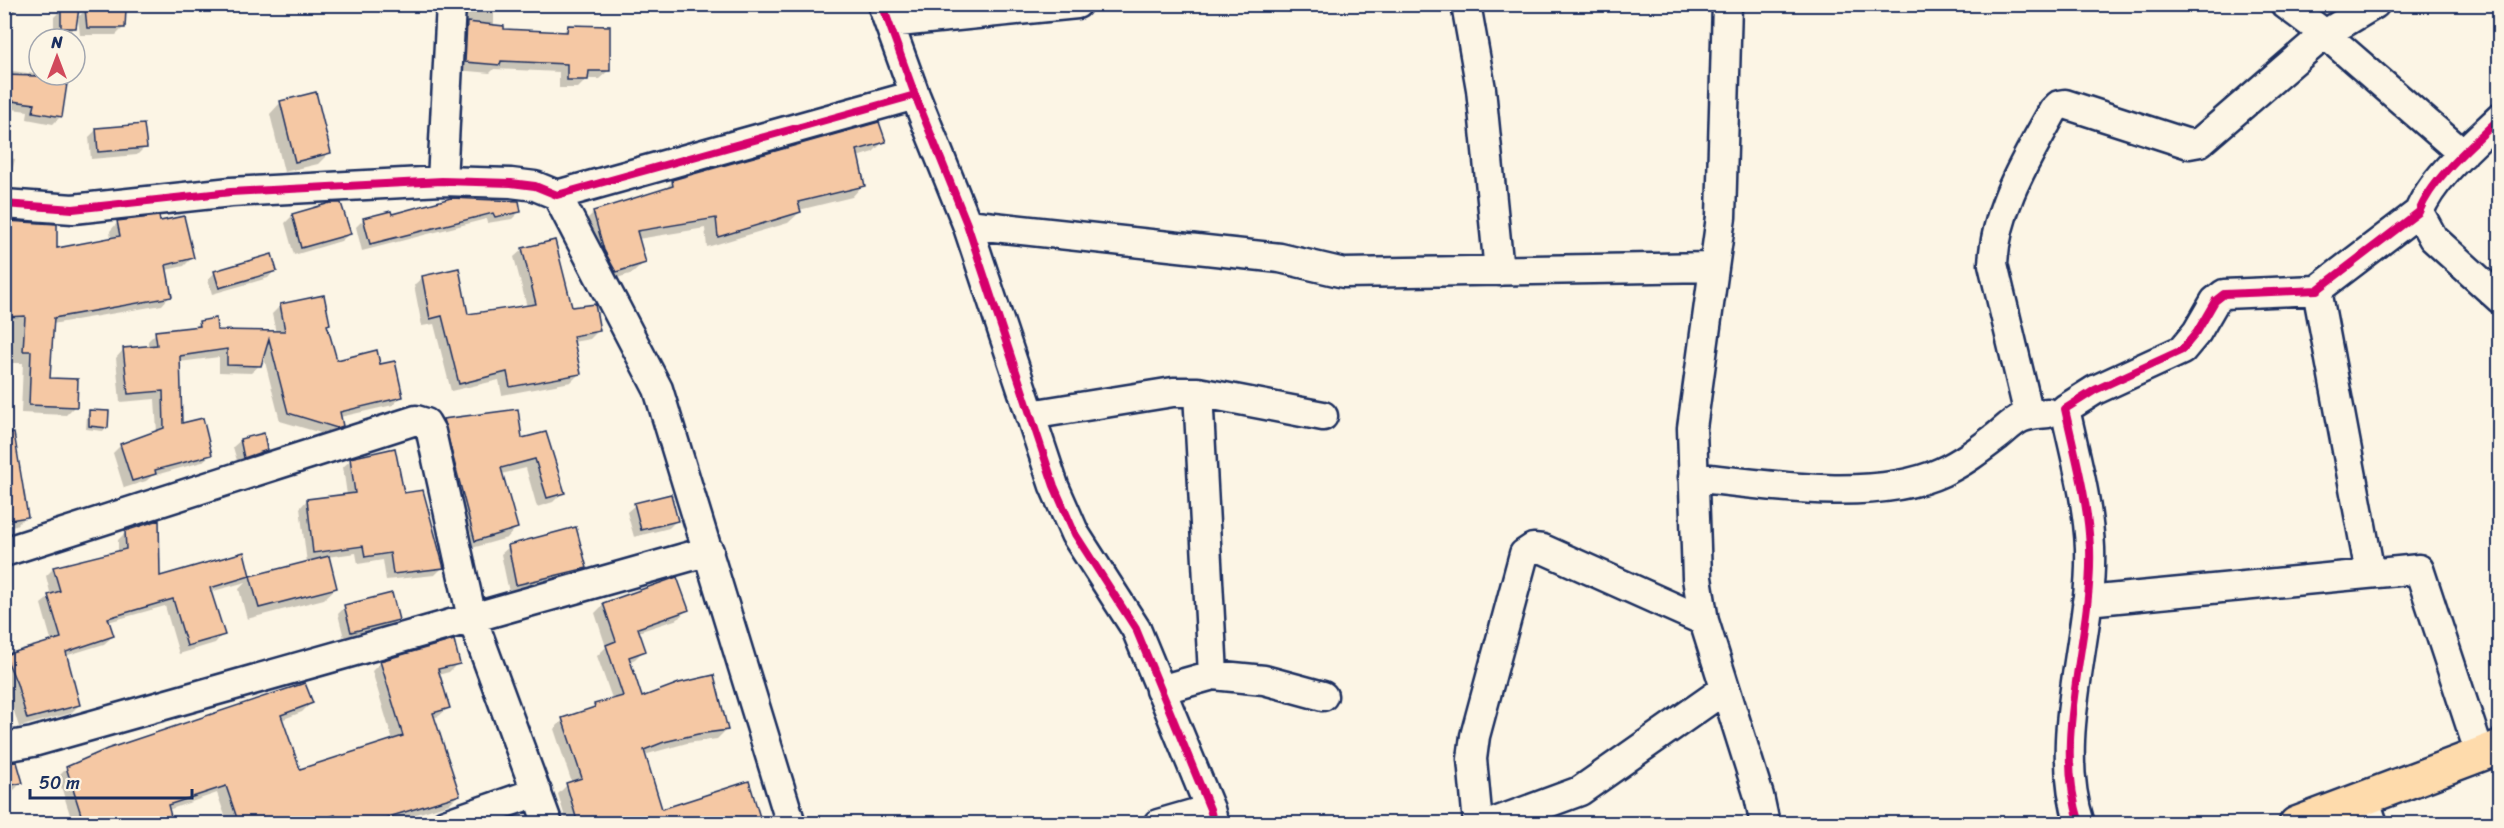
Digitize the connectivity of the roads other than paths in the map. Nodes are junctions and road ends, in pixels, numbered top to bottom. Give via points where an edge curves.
1 (451, 4) edge
2 (1077, 4) edge
3 (1466, 4) edge
4 (1727, 4) edge
5 (2285, 4) edge
6 (2375, 4) edge
7 (886, 14) edge
8 (2325, 34) junction
9 (915, 95) junction
10 (2499, 118) edge
11 (2463, 154) junction
12 (442, 181) junction
13 (557, 195) junction
14 (4, 204) edge
15 (2419, 212) junction
16 (967, 224) junction
17 (1714, 267) junction
18 (1499, 271) junction
19 (2317, 290) junction
20 (2499, 299) edge
21 (1198, 392) junction
22 (2065, 409) junction
23 (1030, 415) junction
24 (2029, 415) junction
25 (1323, 416) dead end
26 (1693, 477) junction
27 (709, 551) junction
28 (4, 552) edge
29 (2370, 573) junction
30 (2087, 600) junction
31 (472, 618) junction
32 (1704, 621) junction
33 (1213, 675) junction
34 (1725, 689) junction
35 (1160, 690) junction
36 (1323, 696) dead end
37 (4, 747) edge
38 (2490, 750) edge
39 (537, 792) junction
40 (2369, 811) edge
41 (1212, 816) edge
42 (444, 824) edge
43 (548, 824) edge
44 (791, 824) edge
45 (1158, 824) edge
46 (1478, 824) edge
47 (1490, 824) edge
48 (1765, 824) edge
49 (2080, 824) edge
50 (2296, 824) edge

1 - 12 street
2 - 7 street
3 - 18 street via 1479,70
4 - 17 street via 1721,218
5 - 8 street
6 - 8 street
7 - 9 street
8 - 11 street
8 - 24 street via 2200,142 2189,144 2065,104 2053,111 2013,182 1994,242 1993,264
9 - 13 street
9 - 16 street
10 - 11 street
11 - 15 street via 2424,199
12 - 13 street via 511,183 535,186
12 - 14 street via 231,192 73,209
13 - 27 street via 658,389
15 - 19 street
15 - 20 street via 2433,238
16 - 18 street via 1280,258 1344,273
16 - 23 street
17 - 18 street
17 - 26 street via 1692,428
19 - 22 street via 2224,294 2182,350 2095,390
19 - 29 street
21 - 23 street via 1173,392
21 - 25 street
21 - 33 street
22 - 24 street
22 - 30 street via 2082,486 2090,548
23 - 35 street via 1075,534 1136,629
24 - 26 street via 1944,472 1891,487 1813,489
26 - 32 street via 1697,578
27 - 31 street
27 - 44 street
28 - 31 street via 417,420 426,423 431,432
29 - 30 street
29 - 38 street via 2418,569
30 - 49 street via 2070,739 2071,782
31 - 37 street via 45,739
31 - 39 street
32 - 34 street
32 - 46 street via 1543,549 1533,548 1524,554 1475,736 1472,759
33 - 35 street
33 - 36 street via 1264,680
34 - 47 street via 1580,792
34 - 48 street
35 - 41 street
38 - 40 main road
39 - 42 street
39 - 43 street
40 - 50 main road
41 - 45 street

